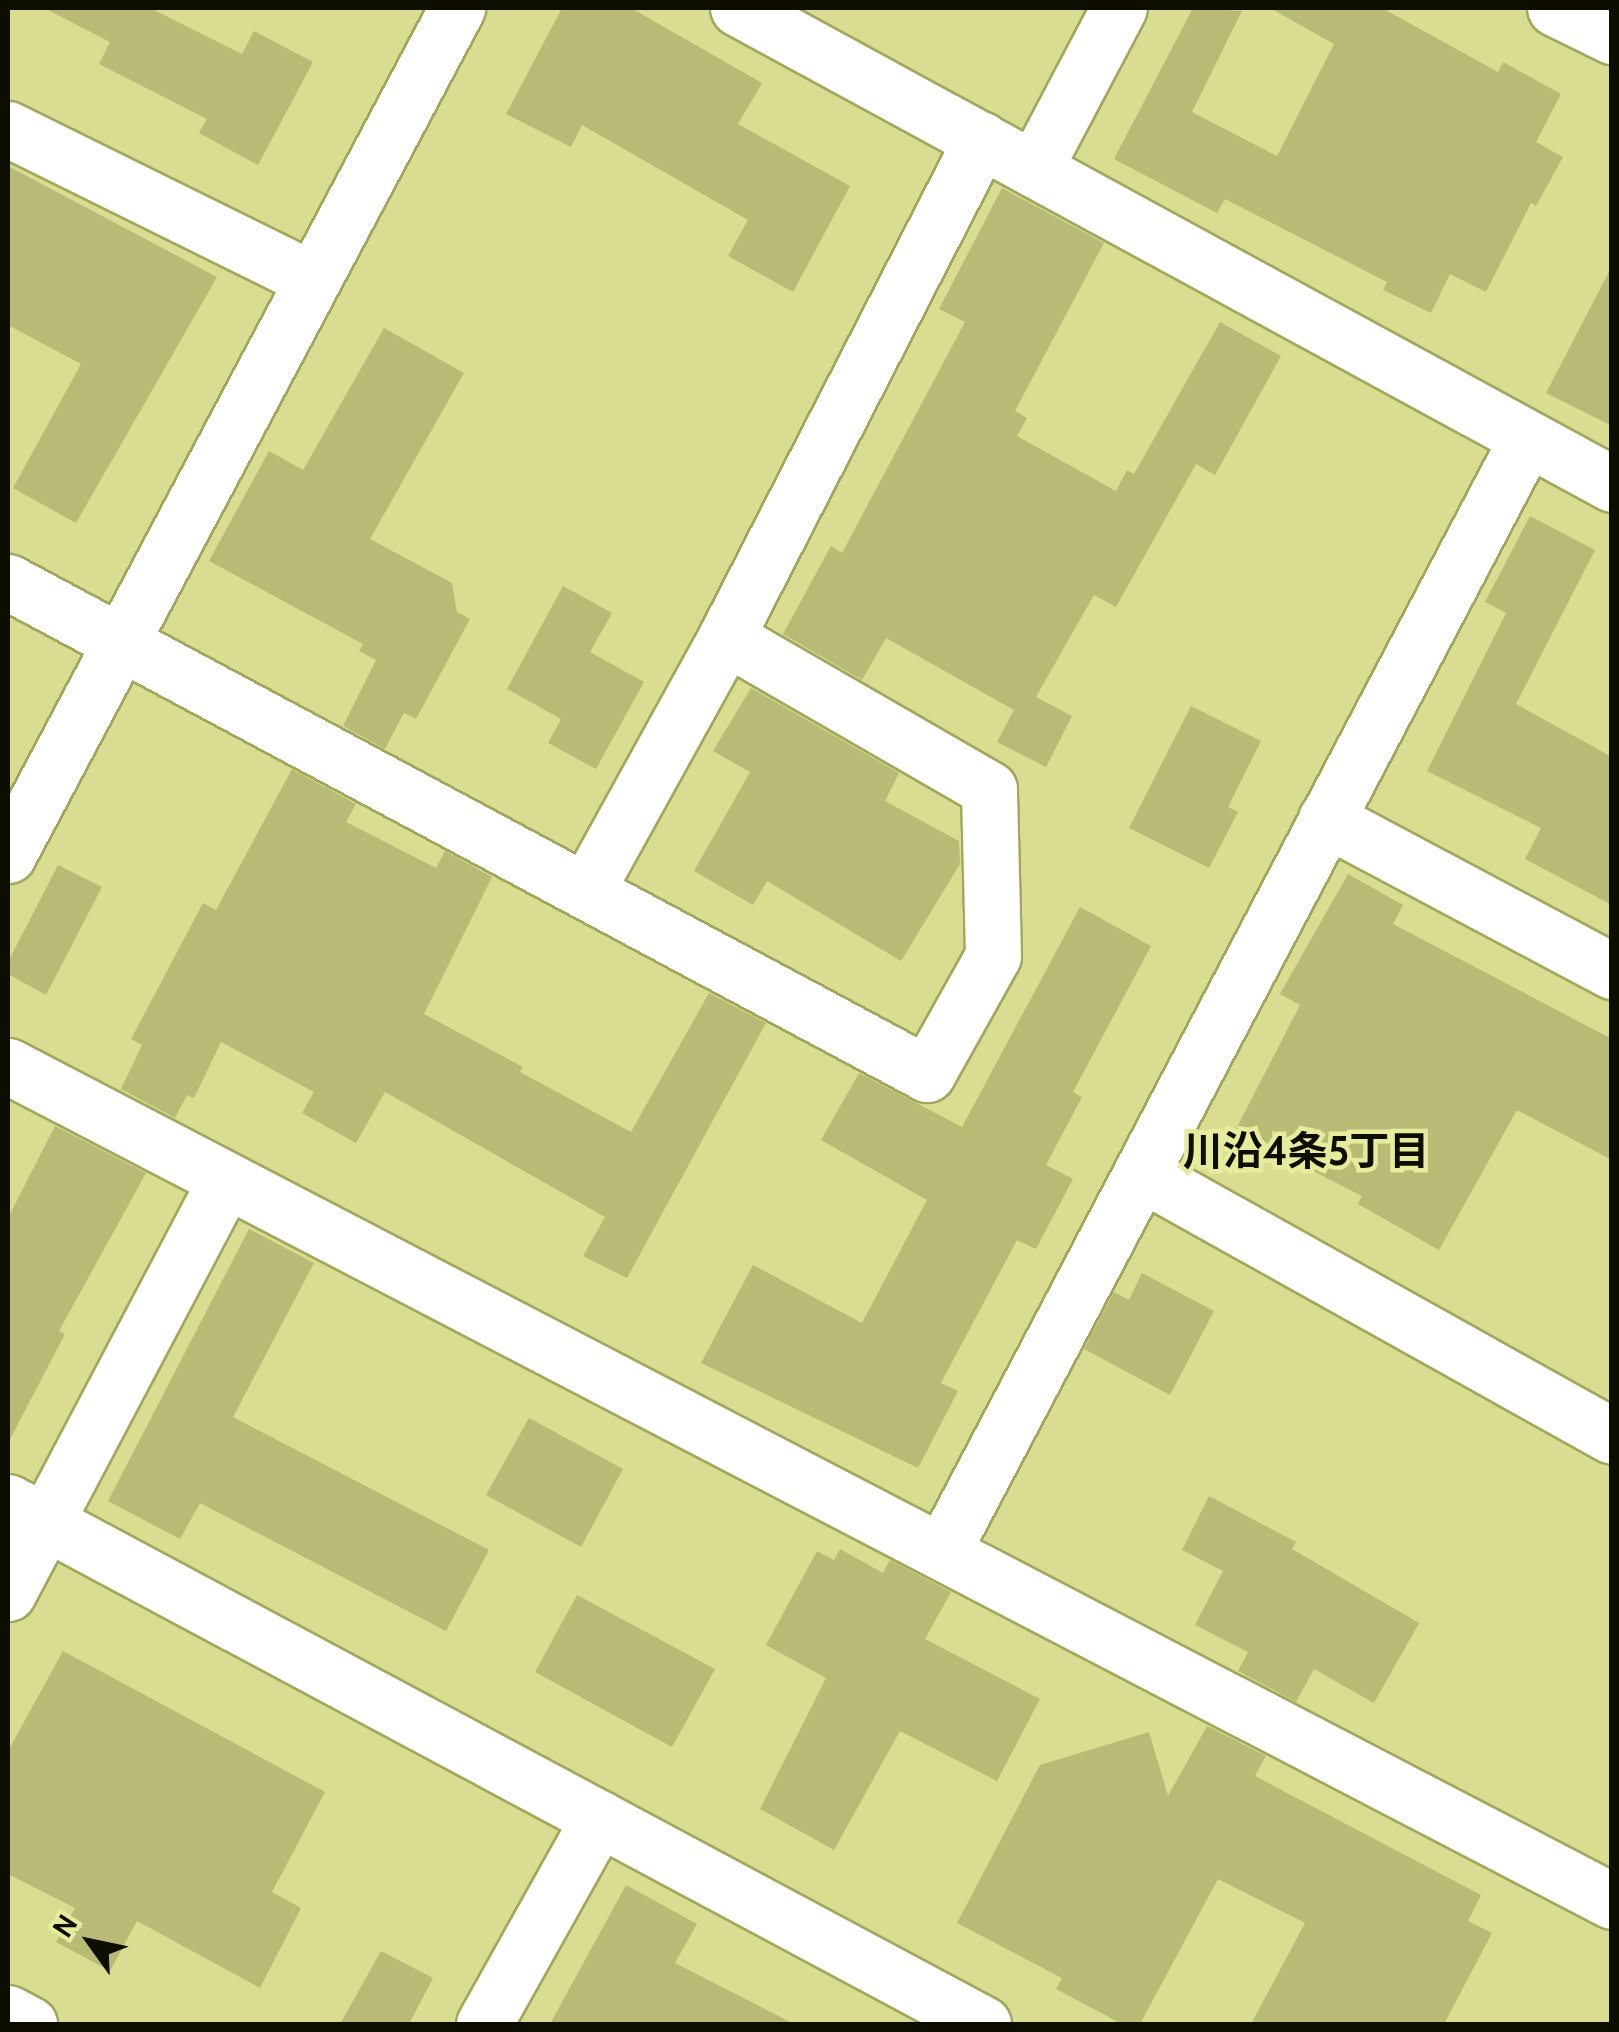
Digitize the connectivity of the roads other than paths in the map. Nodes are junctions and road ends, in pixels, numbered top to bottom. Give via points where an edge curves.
1 (457, 8) edge
2 (738, 8) edge
3 (1118, 8) edge
4 (1555, 8) edge
5 (1612, 36) edge
6 (8, 128) edge
7 (981, 140) junction
8 (1034, 169) junction
9 (312, 279) junction
10 (1527, 438) junction
11 (1612, 484) edge
12 (8, 582) edge
13 (726, 637) junction
14 (121, 640) junction
15 (1326, 819) junction
16 (8, 855) edge
17 (586, 891) junction
18 (1612, 971) edge
19 (8, 1066) edge
20 (1141, 1173) junction
21 (226, 1180) junction
22 (1610, 1432) edge
23 (26, 1512) edge
24 (942, 1552) junction
25 (8, 1593) edge
26 (599, 1818) junction
27 (1612, 1902) edge
28 (925, 2011) edge
29 (8, 2013) edge
30 (30, 2024) edge
31 (484, 2024) edge
32 (983, 2024) edge

1 - 9 street
2 - 7 street
3 - 8 street
4 - 5 street
6 - 9 street
7 - 8 street
7 - 13 street
8 - 10 street
9 - 14 street
10 - 11 street
10 - 15 street
12 - 14 street
13 - 17 street
13 - 17 street via 989,789 993,956 927,1074
14 - 16 street
14 - 17 street
15 - 18 street
15 - 20 street
19 - 21 street
20 - 22 street
20 - 24 street
21 - 23 street
21 - 24 street
23 - 25 street
23 - 26 street
24 - 27 street
26 - 28 street
26 - 31 street
28 - 32 street
29 - 30 street

